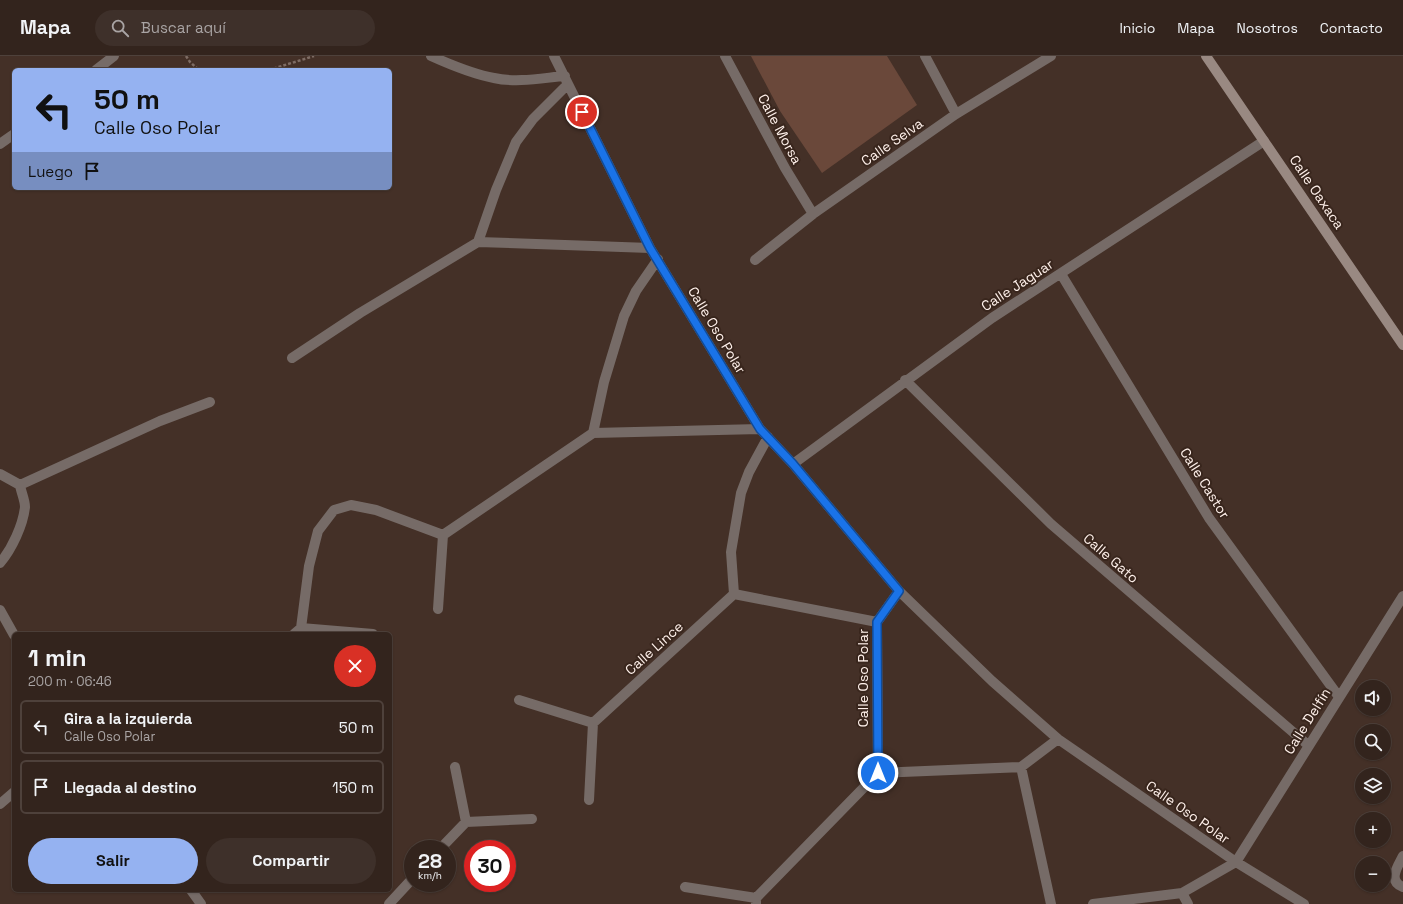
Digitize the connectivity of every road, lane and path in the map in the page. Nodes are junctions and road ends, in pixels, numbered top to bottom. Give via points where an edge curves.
1 (114, 56) edge
2 (186, 56) edge
3 (314, 56) edge
4 (430, 56) edge
5 (554, 56) edge
6 (725, 56) edge
7 (925, 56) edge
8 (1051, 56) edge
9 (1206, 56) edge
10 (99, 68) edge
11 (197, 68) edge
12 (275, 68) edge
13 (566, 80) junction
14 (956, 114) junction
15 (12, 135) edge
16 (1264, 141) junction
17 (0, 144) edge
18 (813, 214) junction
19 (478, 242) junction
20 (650, 248) junction
21 (658, 260) junction
22 (755, 260) dead end
23 (1061, 274) junction
24 (1403, 345) edge
25 (292, 358) dead end
26 (905, 380) junction
27 (210, 402) dead end
28 (760, 429) junction
29 (593, 433) junction
30 (768, 437) junction
31 (793, 464) junction
32 (0, 474) edge
33 (20, 485) junction
34 (443, 534) junction
35 (0, 563) edge
36 (899, 591) junction
37 (734, 594) junction
38 (1403, 596) edge
39 (438, 609) dead end
40 (0, 610) edge
41 (877, 622) junction
42 (297, 631) edge
43 (12, 632) edge
44 (322, 632) edge
45 (1339, 697) junction
46 (520, 700) dead end
47 (593, 722) junction
48 (1058, 740) junction
49 (1308, 745) junction
50 (455, 766) dead end
51 (1021, 767) junction
52 (878, 773) junction
53 (12, 794) edge
54 (589, 800) dead end
55 (0, 804) edge
56 (532, 818) dead end
57 (466, 822) junction
58 (449, 840) edge
59 (1403, 856) edge
60 (1236, 862) junction
61 (685, 887) dead end
62 (1403, 887) edge
63 (404, 888) edge
64 (192, 892) edge
65 (1182, 893) junction
66 (756, 901) edge
67 (199, 903) edge
68 (389, 904) edge
69 (1051, 904) edge
70 (1094, 904) edge
71 (1188, 904) edge
72 (1304, 904) edge

1 - 10 street
2 - 11 path
3 - 12 path
4 - 13 street via 495,79
5 - 13 street, Calle Oso Polar
6 - 18 street, Calle Morsa via 785,168
7 - 14 street
8 - 14 street, Calle Selva
9 - 16 street, Calle Oaxaca
13 - 19 street via 516,142
13 - 20 street, Calle Oso Polar
14 - 18 street, Calle Selva
15 - 17 street
16 - 23 street, Calle Jaguar
16 - 24 street, Calle Oaxaca
18 - 22 street, Calle Selva
19 - 20 street
19 - 25 street via 360,313
20 - 21 street, Calle Oso Polar
21 - 28 street, Calle Oso Polar
21 - 29 street via 636,291 624,316 604,382
23 - 26 street, Calle Jaguar via 992,318
23 - 45 street, Calle Castor via 1209,518
26 - 31 street, Calle Jaguar
26 - 49 street, Calle Gato via 1051,524
27 - 33 street via 160,421
28 - 29 street
28 - 30 street, Calle Oso Polar
29 - 34 street
30 - 31 street, Calle Oso Polar
30 - 37 street via 741,492 731,552
31 - 36 street, Calle Oso Polar
32 - 33 street
33 - 35 street via 25,505 8,554
34 - 39 street
34 - 42 street via 376,510 351,505 334,510 318,531
36 - 41 street, Calle Oso Polar
36 - 48 street, Calle Oso Polar via 992,681
37 - 41 street
37 - 47 street, Calle Lince
38 - 45 street, Calle Delfín
40 - 43 street
41 - 52 street, Calle Oso Polar
42 - 44 street
45 - 49 street, Calle Delfín
46 - 47 street
47 - 54 street
48 - 51 street
48 - 60 street, Calle Oso Polar
49 - 60 street, Calle Delfín
50 - 57 street
51 - 52 street
51 - 69 street
52 - 66 street
53 - 55 street
56 - 57 street
57 - 58 street
59 - 62 street via 1394,873 1394,879
60 - 65 street
60 - 72 street, Calle Oso Polar
61 - 66 street
63 - 68 street
64 - 67 street
65 - 70 street
65 - 71 street

